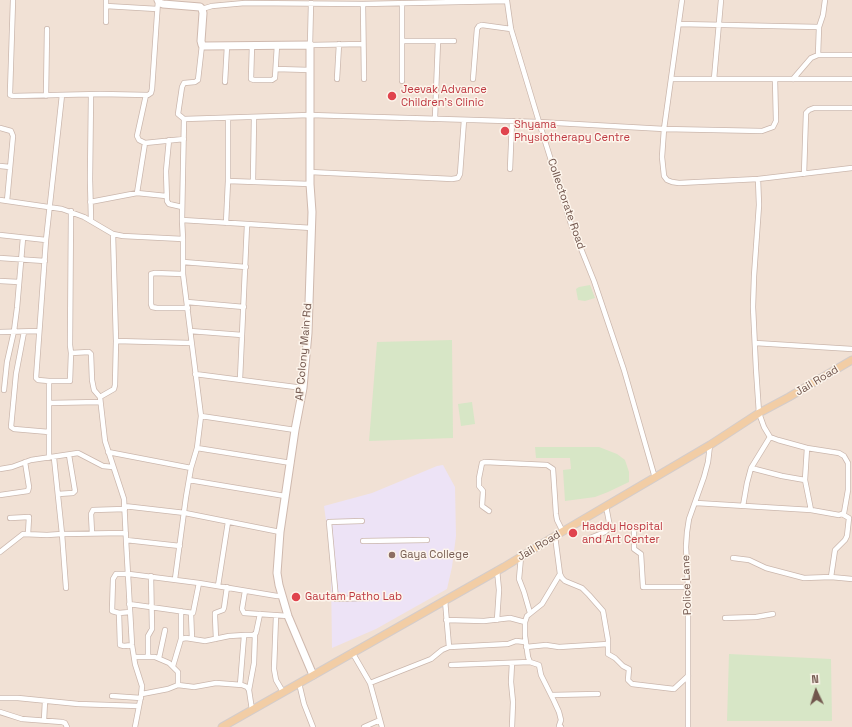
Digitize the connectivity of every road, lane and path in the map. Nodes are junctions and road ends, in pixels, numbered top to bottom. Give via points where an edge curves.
1 (13, 0) edge
2 (106, 0) edge
3 (158, 0) edge
4 (507, 0) edge
5 (682, 0) edge
6 (722, 0) edge
7 (825, 0) edge
8 (289, 1) edge
9 (343, 1) edge
10 (379, 2) edge
11 (311, 3) junction
12 (402, 3) junction
13 (363, 4) junction
14 (106, 6) junction
15 (157, 9) junction
16 (202, 9) junction
17 (106, 22) dead end
18 (679, 24) junction
19 (719, 25) junction
20 (819, 27) junction
21 (47, 29) dead end
22 (511, 29) junction
23 (402, 41) junction
24 (438, 41) junction
25 (454, 41) dead end
26 (338, 44) junction
27 (363, 44) junction
28 (202, 45) junction
29 (252, 45) junction
30 (277, 45) junction
31 (310, 45) junction
32 (227, 46) junction
33 (818, 55) junction
34 (852, 55) edge
35 (276, 69) junction
36 (310, 70) junction
37 (337, 79) dead end
38 (364, 79) dead end
39 (473, 79) dead end
40 (671, 79) junction
41 (714, 79) junction
42 (775, 79) junction
43 (793, 79) junction
44 (852, 79) edge
45 (225, 82) dead end
46 (402, 82) dead end
47 (91, 94) junction
48 (62, 95) junction
49 (146, 95) junction
50 (46, 96) junction
51 (852, 108) edge
52 (310, 115) junction
53 (254, 117) junction
54 (228, 118) junction
55 (435, 118) junction
56 (184, 119) junction
57 (464, 120) junction
58 (512, 121) junction
59 (539, 122) junction
60 (0, 128) edge
61 (664, 129) junction
62 (184, 139) junction
63 (169, 140) junction
64 (145, 143) junction
65 (0, 166) edge
66 (10, 167) junction
67 (852, 168) edge
68 (510, 169) dead end
69 (310, 172) junction
70 (804, 174) junction
71 (758, 179) junction
72 (228, 181) junction
73 (253, 181) junction
74 (310, 184) junction
75 (138, 193) junction
76 (166, 196) junction
77 (0, 200) edge
78 (7, 201) junction
79 (90, 202) junction
80 (50, 207) junction
81 (182, 207) junction
82 (70, 211) junction
83 (91, 220) junction
84 (182, 220) junction
85 (226, 223) junction
86 (247, 225) junction
87 (312, 228) junction
88 (114, 234) junction
89 (0, 235) edge
90 (23, 238) junction
91 (183, 239) junction
92 (46, 240) junction
93 (0, 258) edge
94 (22, 260) junction
95 (45, 261) junction
96 (183, 262) junction
97 (246, 267) junction
98 (183, 274) junction
99 (0, 281) edge
100 (20, 282) junction
101 (187, 302) junction
102 (244, 307) junction
103 (188, 308) junction
104 (14, 331) junction
105 (40, 331) junction
106 (190, 331) junction
107 (0, 332) edge
108 (24, 332) junction
109 (242, 335) junction
110 (116, 341) junction
111 (191, 343) junction
112 (755, 343) junction
113 (852, 349) edge
114 (71, 352) junction
115 (852, 360) edge
116 (195, 374) junction
117 (240, 379) junction
118 (49, 381) junction
119 (303, 388) junction
120 (4, 390) dead end
121 (100, 400) junction
122 (50, 403) junction
123 (759, 413) junction
124 (201, 416) junction
125 (295, 430) junction
126 (49, 432) junction
127 (770, 437) junction
128 (710, 445) junction
129 (197, 448) junction
130 (807, 448) junction
131 (108, 452) junction
132 (69, 455) junction
133 (52, 458) junction
134 (25, 462) junction
135 (291, 463) junction
136 (113, 467) junction
137 (191, 468) junction
138 (751, 468) junction
139 (0, 469) edge
140 (655, 478) junction
141 (189, 480) junction
142 (806, 480) junction
143 (850, 490) edge
144 (58, 494) junction
145 (0, 495) edge
146 (285, 496) junction
147 (696, 503) junction
148 (606, 506) junction
149 (743, 506) junction
150 (124, 508) junction
151 (811, 510) junction
152 (490, 511) dead end
153 (185, 514) junction
154 (842, 514) junction
155 (10, 518) dead end
156 (362, 521) dead end
157 (228, 522) junction
158 (634, 529) dead end
159 (280, 532) junction
160 (563, 532) junction
161 (92, 533) junction
162 (126, 533) junction
163 (28, 534) junction
164 (62, 534) junction
165 (555, 536) junction
166 (590, 538) dead end
167 (126, 540) junction
168 (427, 540) dead end
169 (363, 541) dead end
170 (180, 546) junction
171 (0, 552) edge
172 (520, 557) junction
173 (733, 558) dead end
174 (497, 570) junction
175 (129, 574) junction
176 (560, 574) junction
177 (151, 576) junction
178 (831, 577) junction
179 (852, 579) edge
180 (175, 580) junction
181 (199, 583) junction
182 (218, 586) junction
183 (227, 587) junction
184 (66, 588) dead end
185 (688, 588) junction
186 (245, 591) junction
187 (282, 596) junction
188 (368, 598) dead end
189 (445, 600) junction
190 (129, 604) junction
191 (152, 607) junction
192 (181, 611) junction
193 (130, 612) junction
194 (119, 613) junction
195 (192, 613) junction
196 (530, 613) junction
197 (260, 614) junction
198 (773, 614) dead end
199 (276, 616) junction
200 (288, 616) junction
201 (725, 618) dead end
202 (446, 620) junction
203 (497, 620) junction
204 (525, 622) junction
205 (165, 630) dead end
206 (255, 634) junction
207 (245, 635) junction
208 (181, 639) junction
209 (192, 639) junction
210 (216, 639) junction
211 (608, 644) junction
212 (132, 645) junction
213 (526, 645) junction
214 (449, 647) junction
215 (352, 652) junction
216 (134, 657) junction
217 (148, 657) junction
218 (159, 658) junction
219 (530, 662) junction
220 (512, 663) junction
221 (451, 665) dead end
222 (173, 666) junction
223 (313, 675) junction
224 (688, 676) junction
225 (299, 683) junction
226 (370, 683) junction
227 (178, 685) junction
228 (240, 685) junction
229 (249, 690) junction
230 (283, 692) junction
231 (598, 694) dead end
232 (552, 695) junction
233 (112, 696) dead end
234 (141, 696) junction
235 (0, 698) edge
236 (45, 701) junction
237 (139, 706) junction
238 (252, 710) junction
239 (0, 712) edge
240 (44, 720) junction
241 (380, 720) junction
242 (67, 727) edge
243 (134, 727) edge
244 (222, 727) edge
245 (313, 727) edge
246 (364, 727) edge
247 (382, 727) edge
248 (512, 727) edge
249 (559, 727) edge
250 (688, 727) edge

1 - 50 street via 10,95
2 - 14 street
3 - 15 street
3 - 16 street via 163,4
4 - 12 street, Collectorate Road
4 - 22 street, Collectorate Road
5 - 18 street
6 - 19 street
7 - 20 street
8 - 11 street, Collectorate Road
8 - 16 street, Collectorate Road via 226,4
9 - 11 street, Collectorate Road
9 - 13 street, Collectorate Road
10 - 12 street, Collectorate Road
10 - 13 street, Collectorate Road
11 - 31 street
12 - 23 street
13 - 27 street
14 - 15 street
14 - 17 street
15 - 49 street via 152,89 151,93
16 - 28 street
18 - 19 street
18 - 40 street
19 - 20 street
19 - 41 street
20 - 33 street
21 - 50 street
22 - 39 street via 479,26
22 - 59 street, Collectorate Road
23 - 24 street
23 - 46 street
24 - 25 street
24 - 55 street
26 - 27 street
26 - 31 street
26 - 37 street
27 - 38 street
28 - 32 street
28 - 56 street via 198,80 184,83 182,87 178,114
29 - 30 street
29 - 32 street
29 - 35 street via 251,80 274,79
30 - 31 street
30 - 35 street
31 - 36 street, AP Colony Main Rd
32 - 45 street
33 - 34 street
33 - 43 street via 811,58
35 - 36 street
36 - 52 street, AP Colony Main Rd
40 - 41 street
40 - 61 street
41 - 42 street
42 - 43 street
42 - 61 street via 776,121 769,130
43 - 44 street
47 - 48 street
47 - 49 street
47 - 79 street
48 - 50 street
48 - 80 street
49 - 64 street via 137,136
51 - 70 street via 814,108 806,113
52 - 53 street
52 - 55 street
52 - 69 street, AP Colony Main Rd
53 - 54 street
53 - 73 street
54 - 56 street
54 - 72 street
55 - 57 street
56 - 62 street
57 - 58 street
57 - 69 street via 458,178
58 - 59 street
58 - 68 street
59 - 61 street
59 - 140 street, Collectorate Road via 571,224 594,281 624,370
60 - 66 street via 9,129 13,133
61 - 71 street via 662,171 666,180 679,183
62 - 63 street
62 - 81 street
63 - 64 street
63 - 76 street
64 - 75 street
65 - 66 street
66 - 78 street
67 - 70 street
69 - 74 street, AP Colony Main Rd
70 - 71 street
71 - 112 street via 759,206 753,307
72 - 73 street
72 - 85 street
73 - 74 street
74 - 87 street, AP Colony Main Rd
75 - 76 street
75 - 79 street
76 - 81 street via 169,204
77 - 78 street
78 - 80 street
79 - 83 street
80 - 82 street
80 - 92 street
81 - 84 street
82 - 83 street
82 - 114 street
83 - 88 street
84 - 85 street
84 - 91 street
85 - 86 street
86 - 87 street
86 - 97 street
87 - 119 street, AP Colony Main Rd
88 - 91 street
88 - 110 street
89 - 90 street
90 - 92 street
90 - 94 street
91 - 96 street
92 - 95 street
93 - 94 street
94 - 95 street
94 - 100 street
95 - 105 street
96 - 97 street
96 - 98 street
97 - 102 street
98 - 101 street
98 - 103 street via 151,274 151,304 157,308
99 - 100 street
100 - 104 street
101 - 102 street
101 - 103 street
102 - 109 street
103 - 106 street
104 - 107 street
104 - 108 street
104 - 120 street
105 - 108 street
105 - 118 street via 36,378
106 - 109 street
106 - 111 street
108 - 126 street via 16,374 11,427
109 - 117 street
110 - 111 street
110 - 121 street via 114,389
111 - 116 street
112 - 113 street
112 - 123 street
114 - 118 street via 70,381
114 - 121 street via 91,354 93,385
115 - 123 main road, Jail Road
116 - 117 street
116 - 124 street
117 - 119 street
118 - 122 street
119 - 125 street, AP Colony Main Rd
121 - 122 street
121 - 131 street
122 - 126 street
123 - 127 street
123 - 128 main road, Jail Road
124 - 125 street
124 - 129 street
125 - 135 street, AP Colony Main Rd
126 - 133 street
127 - 130 street
127 - 138 street
128 - 140 main road, Jail Road
128 - 147 street, Police Lane
129 - 135 street
129 - 137 street
130 - 142 street
130 - 143 street via 844,456 848,463
131 - 136 street
131 - 137 street
132 - 133 street
132 - 136 street via 78,453 103,466
132 - 144 street via 75,492
133 - 134 street
133 - 144 street
134 - 139 street
134 - 145 street via 28,490
135 - 146 street, AP Colony Main Rd
136 - 150 street via 121,489
137 - 141 street
138 - 142 street
138 - 149 street
140 - 148 main road, Jail Road
141 - 146 street
141 - 153 street
142 - 151 street
143 - 154 street
144 - 164 street
146 - 159 street, AP Colony Main Rd
147 - 149 street
147 - 185 street, Police Lane via 687,532
148 - 160 main road, Jail Road
148 - 166 street via 610,527
149 - 151 street
150 - 153 street
150 - 161 street via 93,510
150 - 162 street
151 - 154 street
152 - 160 street via 482,506 484,491 479,486 479,478 482,463 547,465 553,469 556,514
153 - 157 street
153 - 170 street
154 - 178 street via 849,518 847,536 835,550
155 - 163 street via 29,517
156 - 188 street via 329,522 336,599
157 - 159 street
157 - 182 street
158 - 185 street via 634,549 641,554 643,587
159 - 187 street, AP Colony Main Rd via 277,573
160 - 165 main road, Jail Road
161 - 162 street
161 - 164 street
162 - 167 street
163 - 164 street
163 - 171 street via 20,536
164 - 184 street
165 - 172 main road, Jail Road
165 - 176 street
167 - 170 street
167 - 175 street
168 - 169 street
170 - 180 street
172 - 174 main road, Jail Road
172 - 196 street via 519,579
173 - 178 street via 749,560 766,568 804,578
174 - 189 main road, Jail Road
174 - 203 street
175 - 177 street
175 - 190 street
175 - 194 street via 119,573 114,576 112,609
176 - 196 street via 542,604
176 - 211 street via 565,582 575,584 589,595 602,611
177 - 180 street
177 - 191 street
178 - 179 street
180 - 181 street
181 - 182 street
181 - 195 street
182 - 183 street
183 - 186 street
183 - 210 street via 224,608 215,613
185 - 224 street, Police Lane
186 - 187 street
186 - 197 street via 243,612
187 - 200 street, AP Colony Main Rd
189 - 202 street
189 - 215 main road, Jail Road
190 - 191 street
190 - 193 street
191 - 192 street
191 - 217 street
192 - 195 street
192 - 208 street
193 - 194 street
193 - 212 street
194 - 212 street via 120,645
195 - 209 street
196 - 204 street
197 - 199 street
197 - 206 street
198 - 201 street
199 - 200 street
199 - 230 street via 274,668 276,680
200 - 223 street, AP Colony Main Rd
202 - 203 street
202 - 214 street
203 - 204 street via 510,618
204 - 213 street
205 - 218 street
206 - 207 street
206 - 229 street
207 - 210 street
207 - 228 street
208 - 209 street
208 - 222 street
209 - 210 street
211 - 213 street via 559,647
211 - 224 street via 608,654 629,670 628,680 632,684 674,689
212 - 216 street
213 - 214 street via 516,641 508,644
213 - 219 street
214 - 226 street via 431,658
215 - 223 main road, Jail Road
215 - 226 street
216 - 217 street
216 - 234 street via 142,686
217 - 218 street
218 - 222 street
219 - 220 street
219 - 232 street via 539,665 541,675
220 - 221 street
220 - 248 street
222 - 227 street via 178,672
223 - 225 main road, Jail Road
224 - 250 street, Police Lane
225 - 230 main road, Jail Road
225 - 245 street
226 - 241 street
227 - 228 street
227 - 234 street
228 - 229 street
229 - 238 street
230 - 238 main road, Jail Road
231 - 232 street
232 - 249 street via 561,720
233 - 234 street
234 - 237 street
235 - 236 street
236 - 237 street
236 - 240 street
237 - 243 street
238 - 244 main road, Jail Road
239 - 240 street
240 - 242 street via 62,722
241 - 246 street
241 - 247 street

